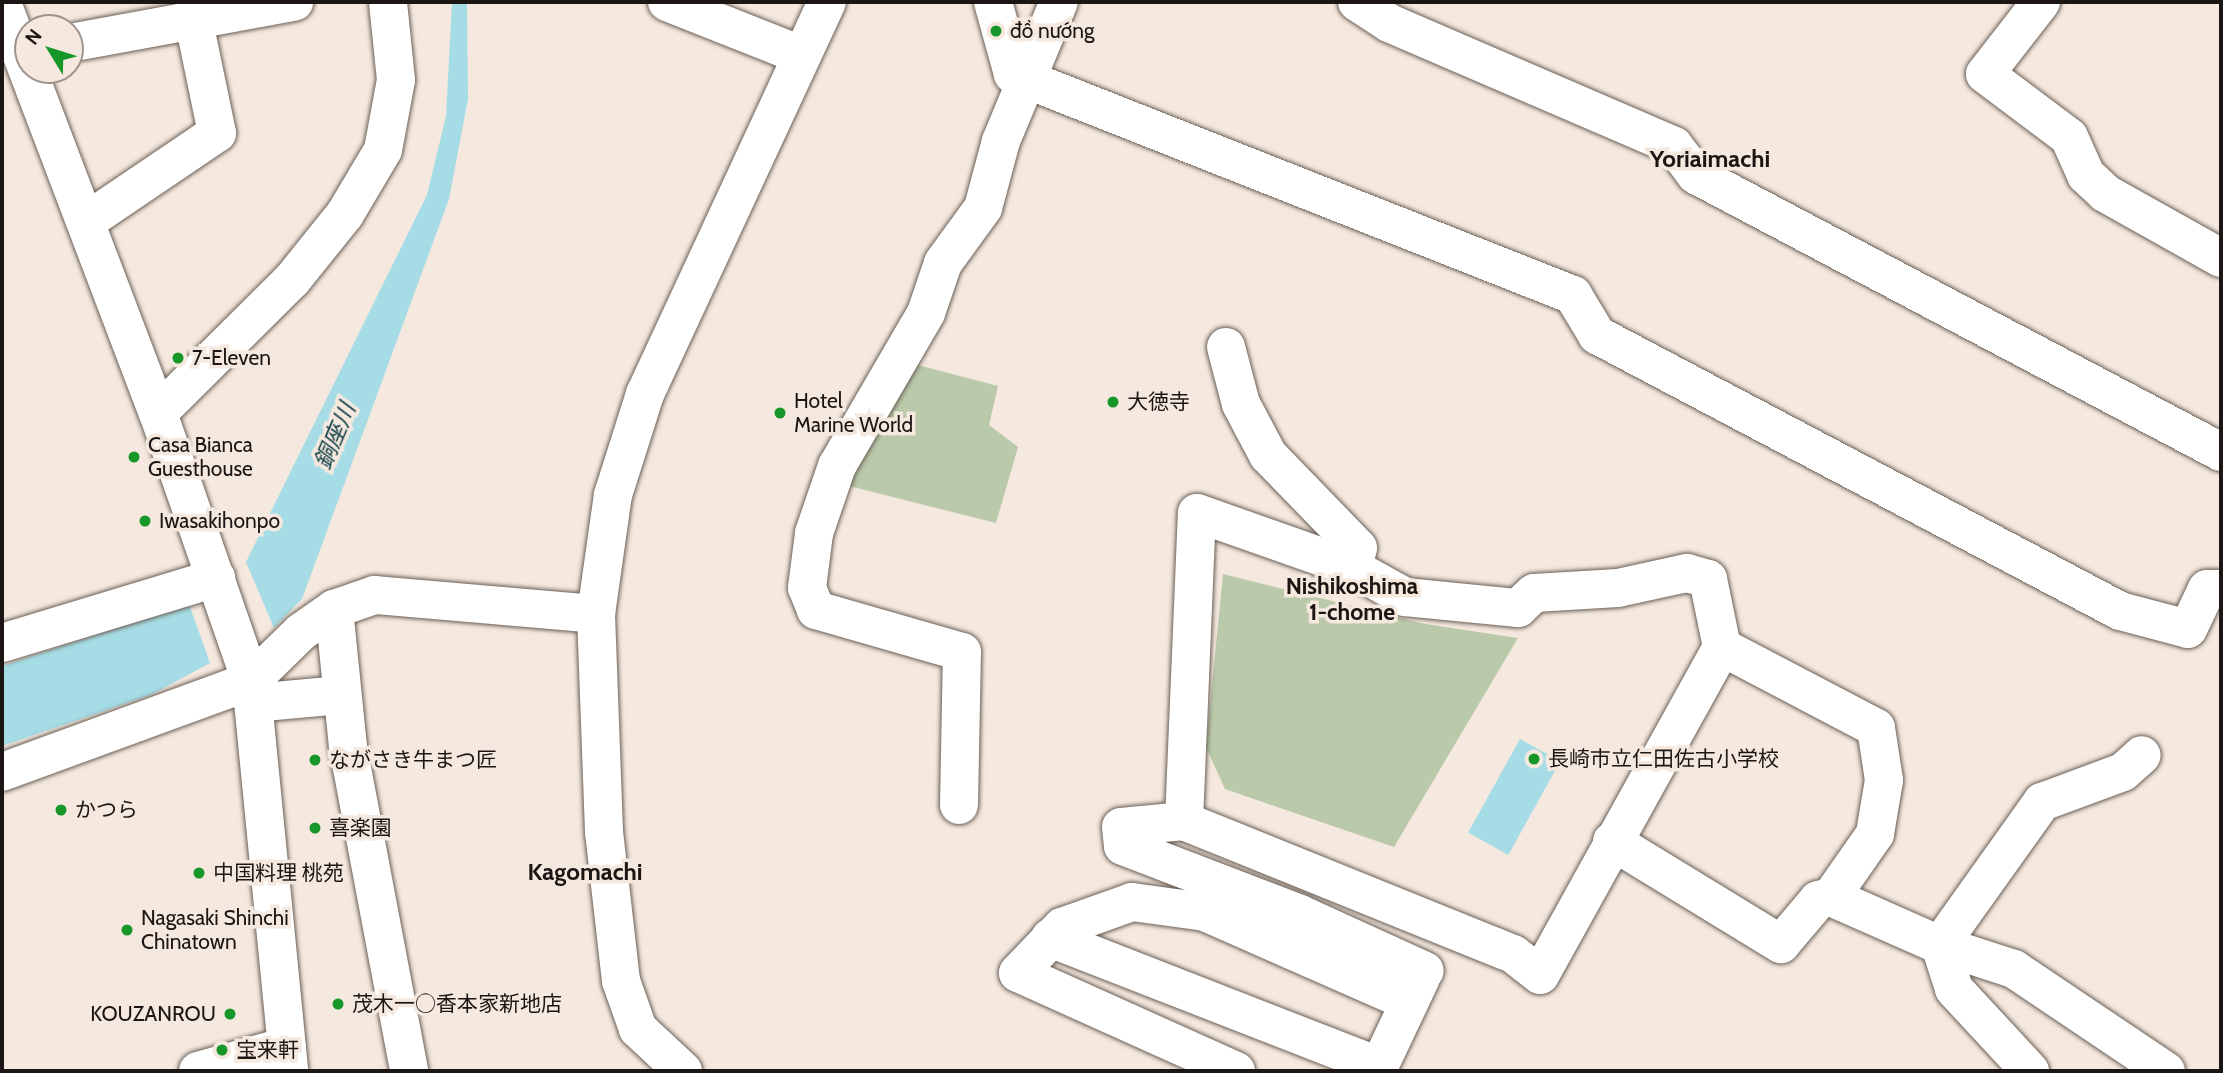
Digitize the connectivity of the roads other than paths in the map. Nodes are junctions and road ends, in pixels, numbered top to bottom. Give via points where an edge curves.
1 (294, 2) edge
2 (388, 2) edge
3 (667, 2) edge
4 (827, 2) edge
5 (993, 2) edge
6 (1059, 2) edge
7 (2041, 2) edge
8 (2, 3) edge
9 (1361, 3) edge
10 (254, 5) edge
11 (194, 22) junction
12 (84, 41) edge
13 (14, 45) edge
14 (801, 55) junction
15 (1027, 77) junction
16 (29, 84) edge
17 (87, 221) junction
18 (2221, 258) edge
19 (1226, 347) dead end
20 (158, 413) junction
21 (2221, 452) edge
22 (1353, 569) junction
23 (216, 578) junction
24 (2221, 589) edge
25 (334, 609) junction
26 (596, 614) junction
27 (2, 643) edge
28 (1722, 647) junction
29 (252, 692) junction
30 (341, 695) junction
31 (2142, 755) dead end
32 (2, 772) edge
33 (959, 805) dead end
34 (1184, 821) junction
35 (1612, 841) junction
36 (1831, 897) junction
37 (1050, 938) junction
38 (1940, 945) junction
39 (1425, 974) junction
40 (288, 1059) edge
41 (1378, 1068) edge
42 (198, 1071) edge
43 (408, 1071) edge
44 (683, 1071) edge
45 (1236, 1071) edge
46 (2030, 1071) edge
47 (2166, 1071) edge

1 - 10 street
2 - 20 street via 396,80 383,150 345,214 292,280
3 - 14 street
4 - 14 street
5 - 15 street via 1013,74
6 - 15 street
7 - 18 street via 1984,74 2069,137 2086,175 2105,193
8 - 13 street
9 - 21 street via 1389,23 1674,146 1696,175
10 - 11 street
11 - 12 street
11 - 17 street via 217,133
14 - 26 street via 645,394 613,495
15 - 24 street via 1573,295 1597,335 2120,611 2188,629 2207,589
15 - 33 street via 984,208 943,263 926,313 837,466 814,533 807,588 816,610 962,652
16 - 17 street
17 - 20 street
19 - 22 street via 1241,404 1268,455 1358,548
20 - 23 street
22 - 28 street via 1405,597 1518,608 1534,593 1618,588 1687,573 1708,579
22 - 34 street via 1197,513
23 - 27 street
23 - 29 street
25 - 26 street via 375,595
25 - 29 street
25 - 30 street
26 - 44 street via 604,832 621,981 638,1029
28 - 35 street
28 - 36 street via 1876,728 1884,780 1875,834
29 - 30 street
29 - 32 street
29 - 40 street
30 - 43 street
31 - 38 street via 2123,772 2042,802
34 - 35 street via 1513,954 1540,975
34 - 39 street via 1121,827 1123,846 1300,914
35 - 36 street via 1781,944 1818,900
36 - 38 street
37 - 39 street via 1080,916 1132,902 1205,912
37 - 41 street
37 - 45 street via 1018,973
38 - 46 street via 1954,989
38 - 47 street via 2042,982
39 - 41 street
40 - 42 street

